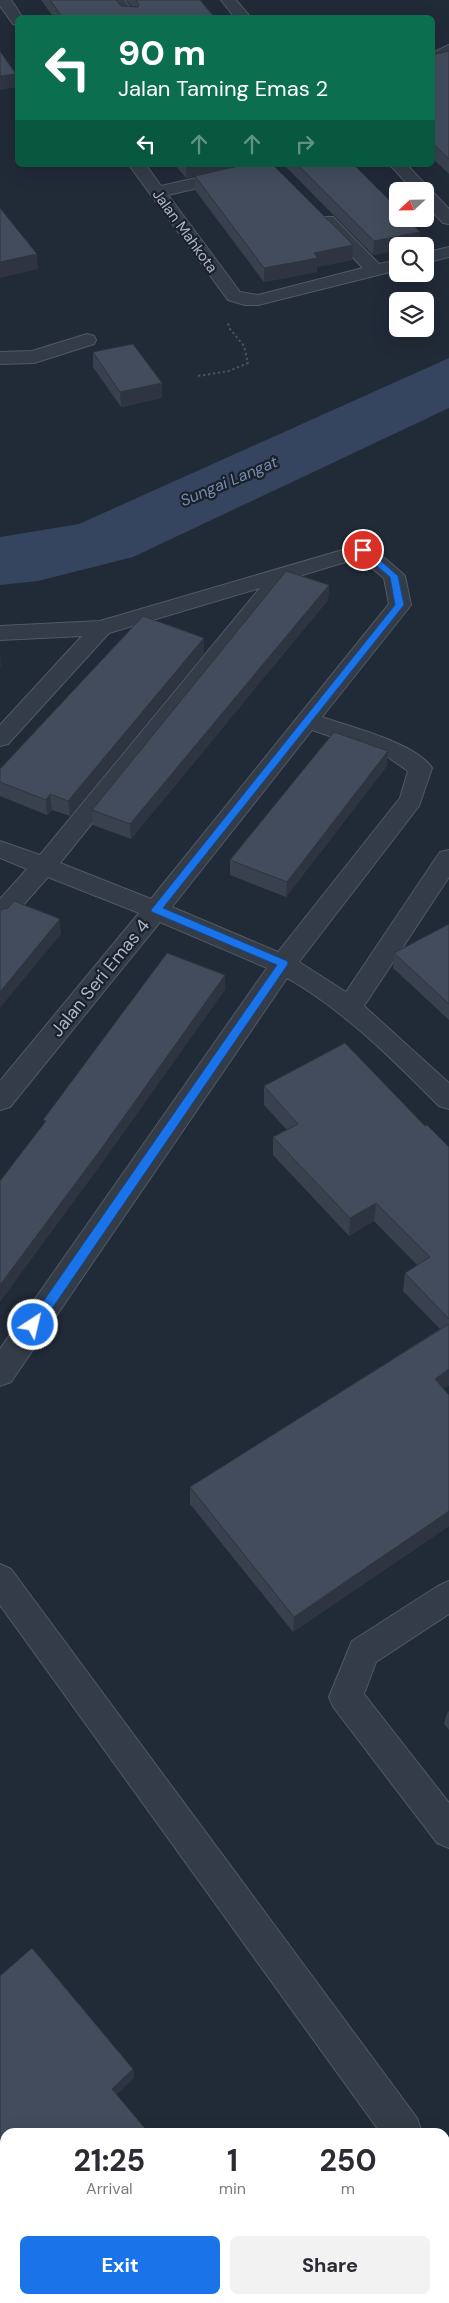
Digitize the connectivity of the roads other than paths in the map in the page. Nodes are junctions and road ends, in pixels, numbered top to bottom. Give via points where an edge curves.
1 (116, 0) edge
2 (228, 0) edge
3 (2, 1) edge
4 (128, 15) edge
5 (241, 15) edge
6 (15, 17) edge
7 (449, 50) edge
8 (435, 57) edge
9 (138, 167) edge
10 (400, 167) edge
11 (243, 172) edge
12 (414, 182) edge
13 (157, 192) junction
14 (434, 203) edge
15 (313, 207) edge
16 (449, 219) edge
17 (449, 252) edge
18 (434, 256) edge
19 (389, 267) edge
20 (375, 271) junction
21 (87, 340) dead end
22 (0, 358) edge
23 (282, 574) junction
24 (102, 628) junction
25 (0, 633) edge
26 (307, 720) junction
27 (0, 739) edge
28 (0, 849) edge
29 (449, 858) edge
30 (44, 866) junction
31 (156, 910) junction
32 (0, 915) edge
33 (283, 964) junction
34 (349, 1008) junction
35 (449, 1099) edge
36 (0, 1100) edge
37 (0, 1373) edge
38 (0, 1579) edge
39 (449, 1596) edge
40 (449, 1830) edge
41 (400, 2128) edge

1 - 4 street
2 - 5 street
3 - 6 street
7 - 8 street
9 - 13 street, Jalan Mahkota
10 - 12 street
11 - 13 street
13 - 20 street, Jalan Mahkota via 239,298 258,300
14 - 16 street
15 - 20 street
17 - 18 street
19 - 20 street
21 - 22 street via 34,357
23 - 24 street
23 - 26 street, Jalan Seri Emas 4 via 363,550 394,576 400,605
23 - 30 street
24 - 25 street
24 - 27 street
26 - 31 street, Jalan Seri Emas 4
26 - 33 street via 393,750 420,768 411,800
28 - 30 street
29 - 34 street
30 - 31 street
30 - 32 street
31 - 33 street
31 - 36 street, Jalan Seri Emas 4
33 - 34 street
33 - 37 street
34 - 35 street via 390,1040
38 - 41 street
39 - 40 street via 364,1652 346,1697

